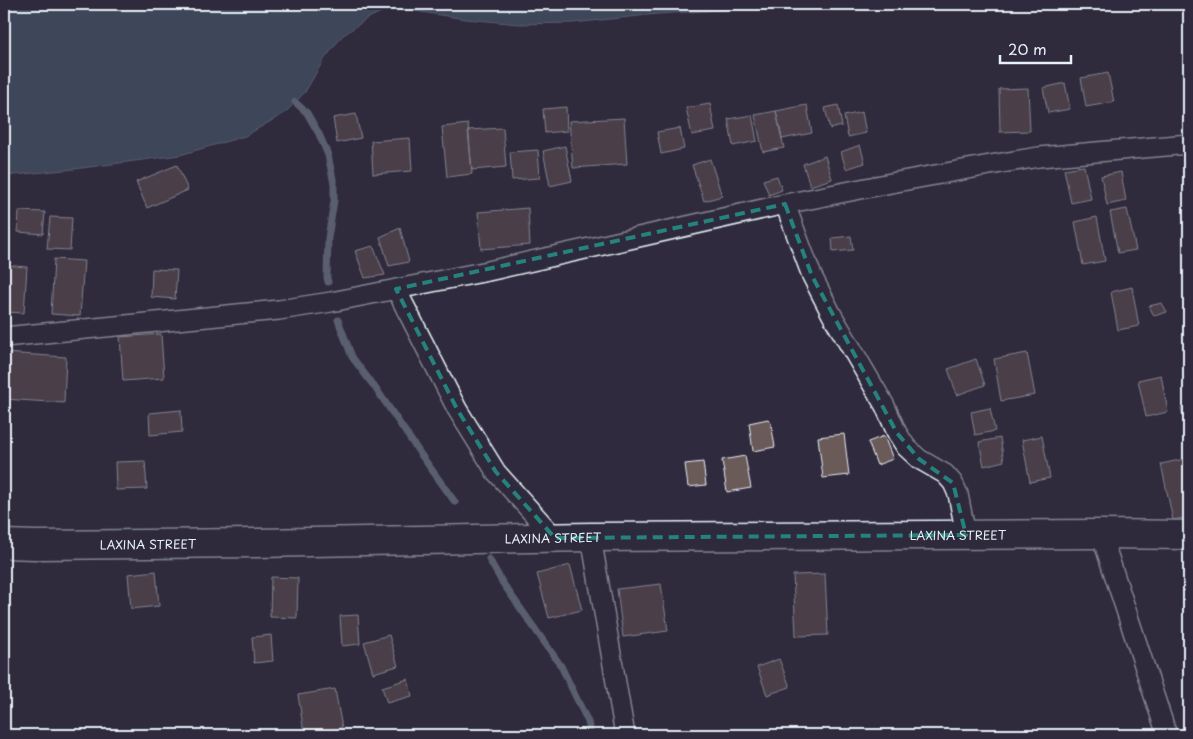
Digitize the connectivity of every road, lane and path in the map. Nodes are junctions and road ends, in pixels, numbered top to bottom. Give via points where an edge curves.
1 (1189, 144) edge
2 (785, 204) junction
3 (396, 289) junction
4 (4, 337) edge
5 (1101, 534) junction
6 (966, 535) junction
7 (1189, 535) edge
8 (591, 537) junction
9 (556, 538) junction
10 (4, 544) edge
11 (625, 735) edge
12 (1166, 735) edge

1 - 2 street via 990,165
2 - 3 street
2 - 6 street via 812,276 897,433 919,459 945,474 953,483
3 - 4 street via 279,310
3 - 9 street via 458,409 496,472
5 - 6 main road, LAXINA STREET
5 - 7 main road, LAXINA STREET
5 - 12 street
6 - 8 main road, LAXINA STREET
8 - 9 main road, LAXINA STREET
8 - 11 street
9 - 10 main road, LAXINA STREET

